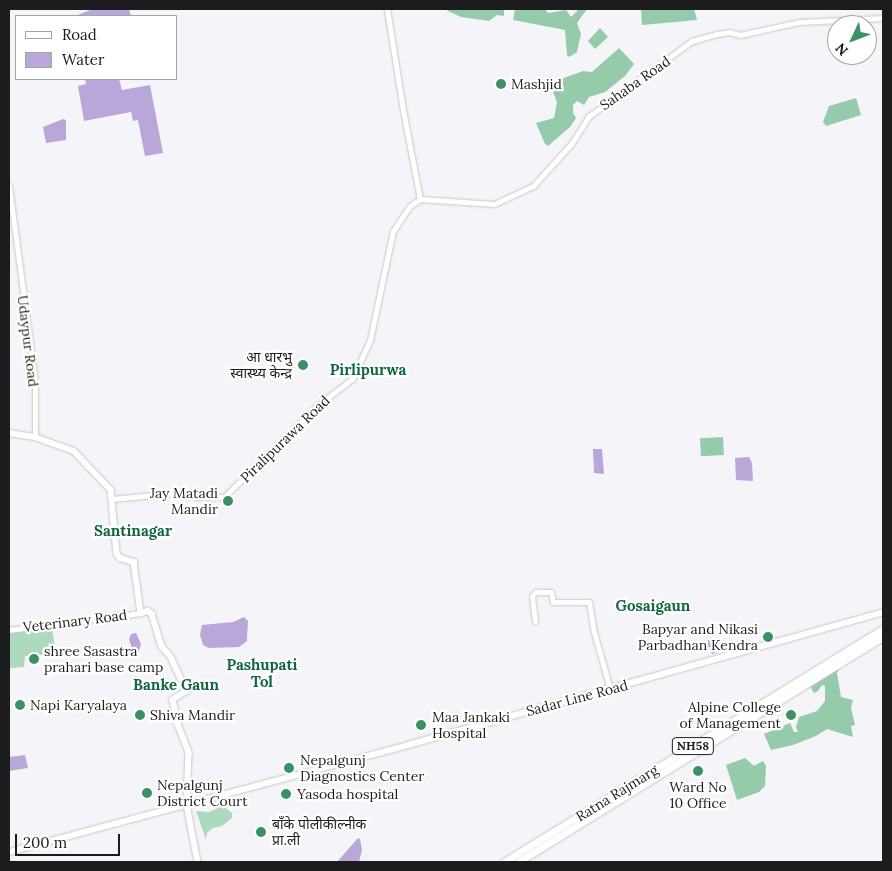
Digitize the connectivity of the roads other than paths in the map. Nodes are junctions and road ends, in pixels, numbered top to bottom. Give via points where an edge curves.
1 (387, 9) edge
2 (883, 18) edge
3 (9, 186) edge
4 (420, 199) junction
5 (9, 433) edge
6 (36, 437) junction
7 (112, 499) junction
8 (883, 612) edge
9 (141, 613) junction
10 (535, 621) dead end
11 (883, 629) edge
12 (9, 630) edge
13 (883, 637) edge
14 (610, 689) junction
15 (186, 804) junction
16 (9, 852) edge
17 (198, 862) edge
18 (504, 862) edge
19 (518, 862) edge

1 - 4 street
2 - 4 street, Sahaba Road via 799,22 740,35 730,32 717,34 692,41 588,117 572,143 533,186 494,204
3 - 6 street, Udaypur Road via 35,382
4 - 7 street, Piralipurawa Road via 410,206 393,231 370,340 352,379 318,405 224,497 175,494
5 - 6 main road
6 - 7 main road via 81,457 111,490
7 - 9 main road via 117,553 120,558 134,562
8 - 14 main road, Sadar Line Road
9 - 12 street, Veterinary Road
9 - 15 main road via 152,614 162,646 171,657 187,691 173,700 178,724 190,752
10 - 14 street via 532,596 536,592 551,592 553,602 589,602
11 - 18 highway, Ratna Rajmarg / NH58
13 - 19 highway, Ratna Rajmarg / NH58
14 - 15 main road, Sadar Line Road
15 - 16 main road, Sadar Line Road
15 - 17 main road

